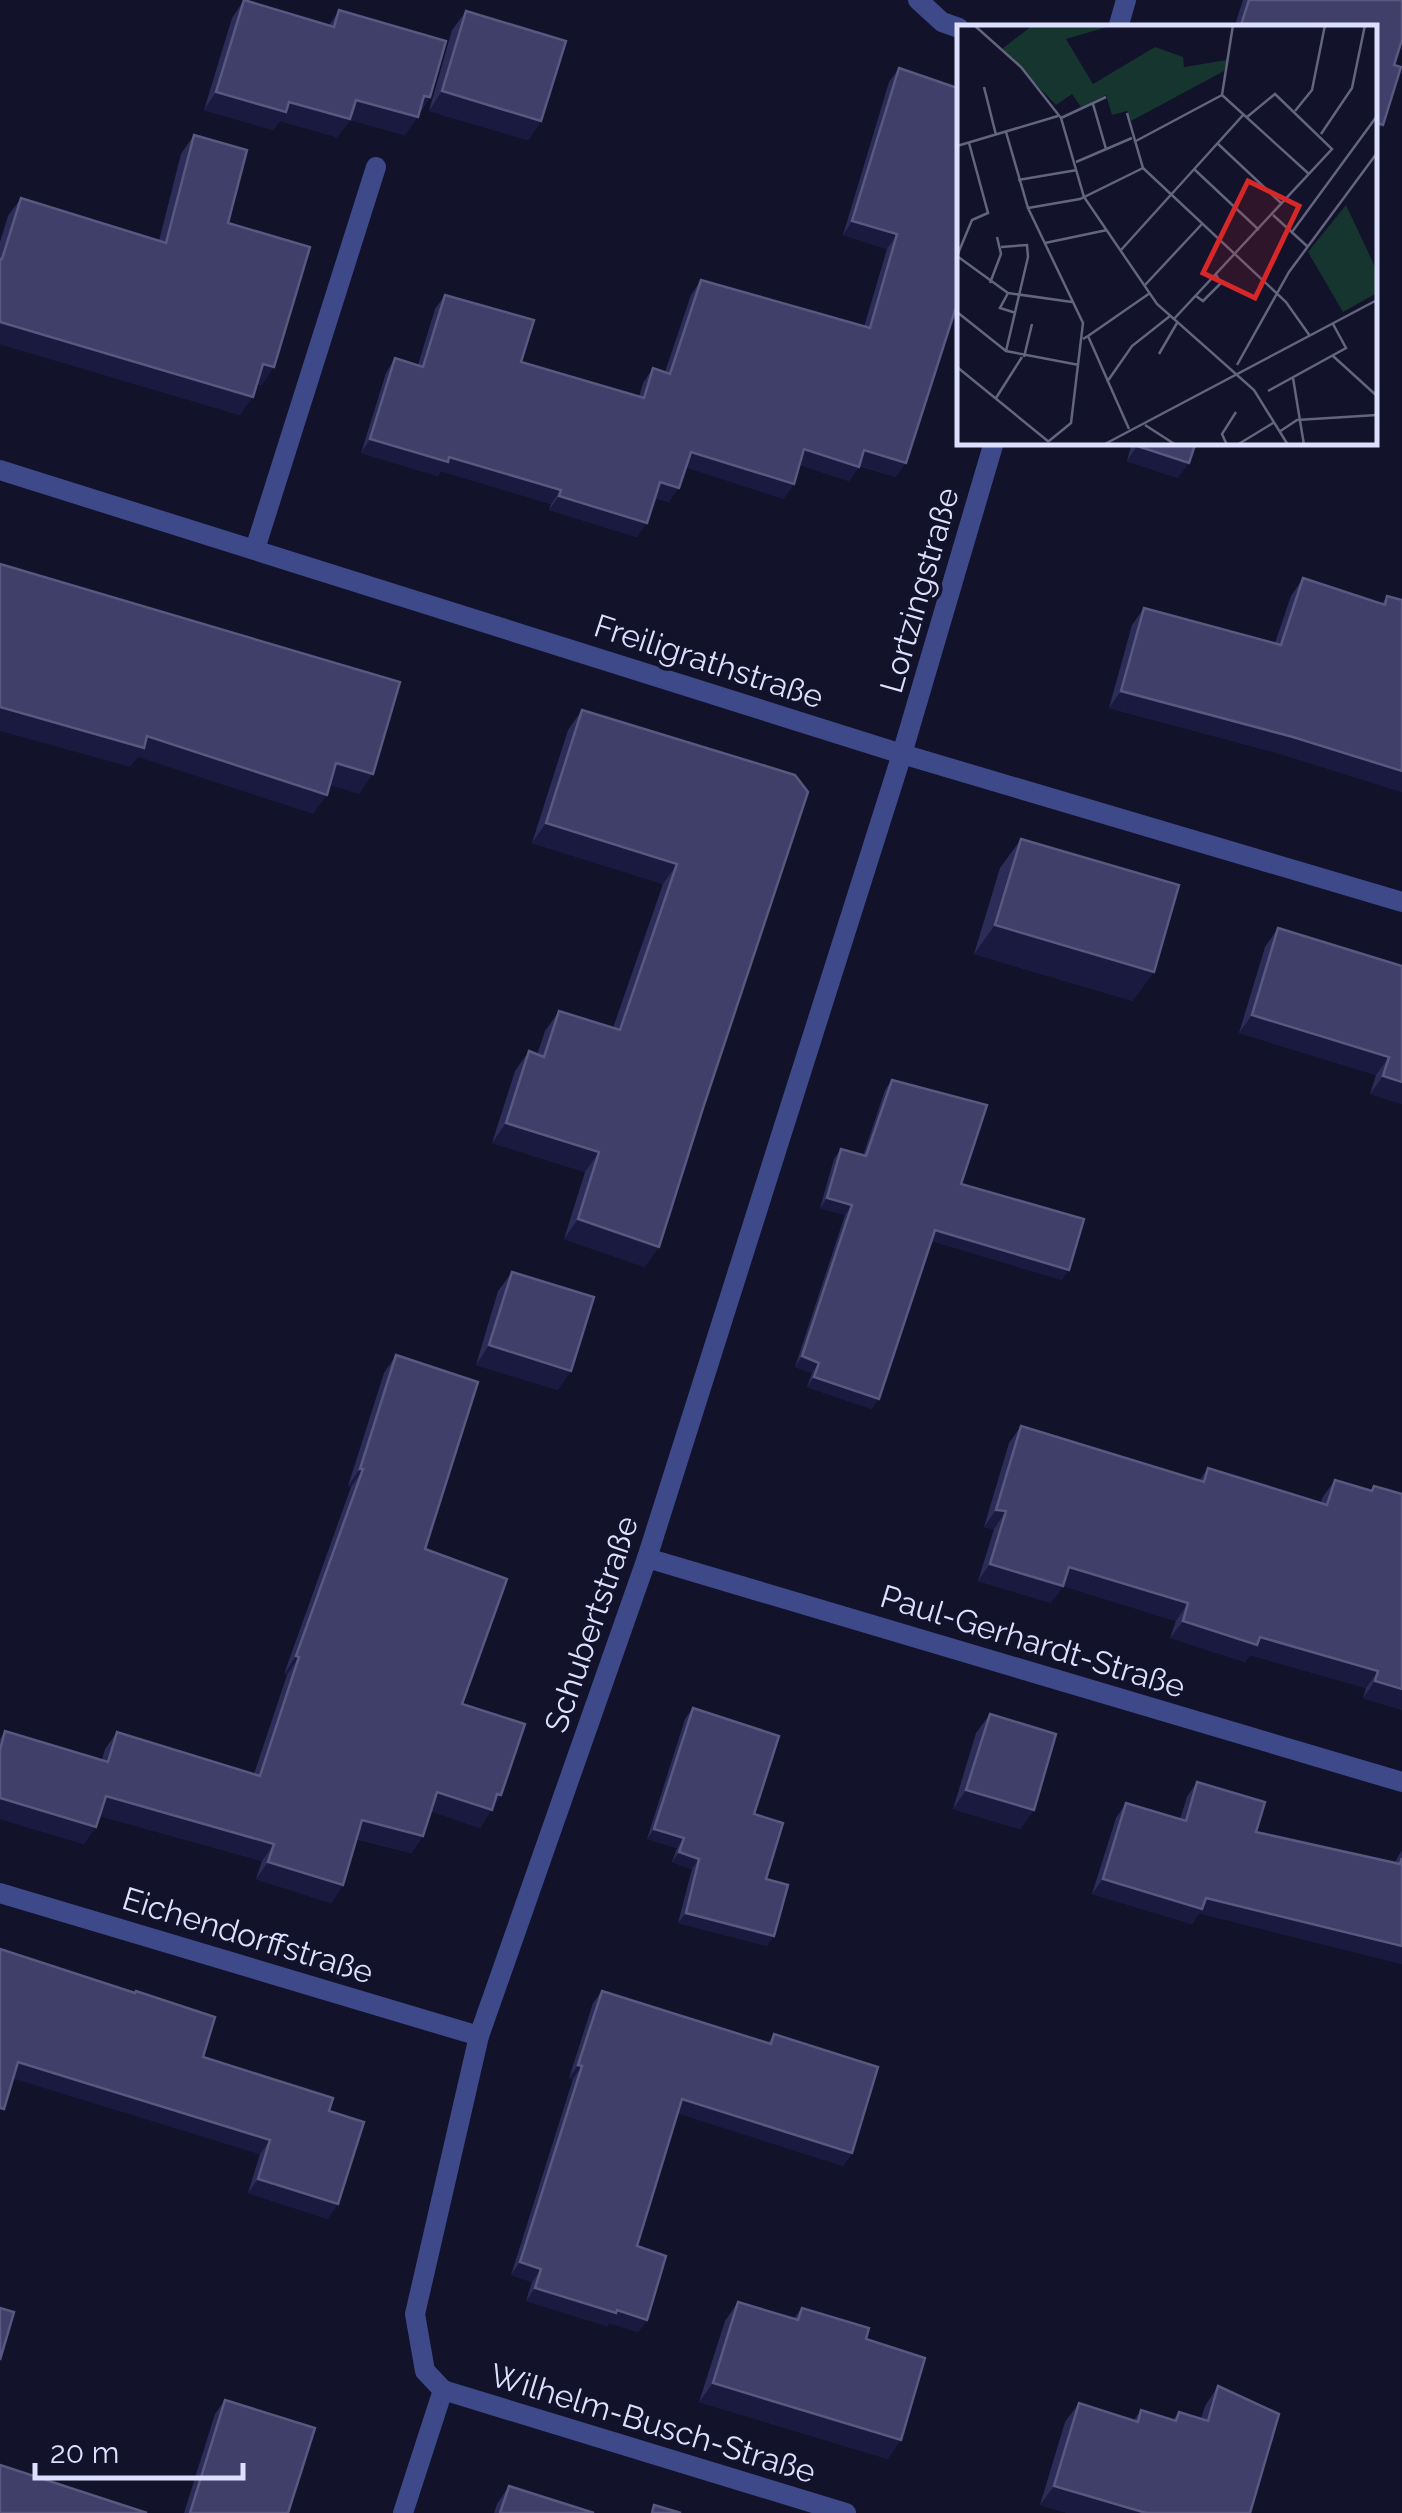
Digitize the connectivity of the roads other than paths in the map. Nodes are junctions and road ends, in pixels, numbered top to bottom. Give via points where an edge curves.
1 (918, 0) edge
2 (1126, 0) edge
3 (1119, 25) edge
4 (957, 27) edge
5 (376, 167) dead end
6 (993, 445) edge
7 (0, 470) edge
8 (255, 549) junction
9 (902, 754) junction
10 (1402, 902) edge
11 (647, 1558) junction
12 (1402, 1782) edge
13 (0, 1892) edge
14 (479, 2036) junction
15 (443, 2390) junction
16 (403, 2513) edge
17 (846, 2513) edge

1 - 4 street
2 - 3 street
5 - 8 street
6 - 9 street, Lortzingstraße
7 - 8 street, Freiligrathstraße
8 - 9 street, Freiligrathstraße
9 - 10 street, Freiligrathstraße
9 - 11 street, Schubertstraße
11 - 12 street, Paul-Gerhardt-Straße
11 - 14 street, Schubertstraße
13 - 14 street, Eichendorffstraße
14 - 15 street, Schubertstraße via 415,2314 426,2371
15 - 16 street
15 - 17 street, Wilhelm-Busch-Straße

